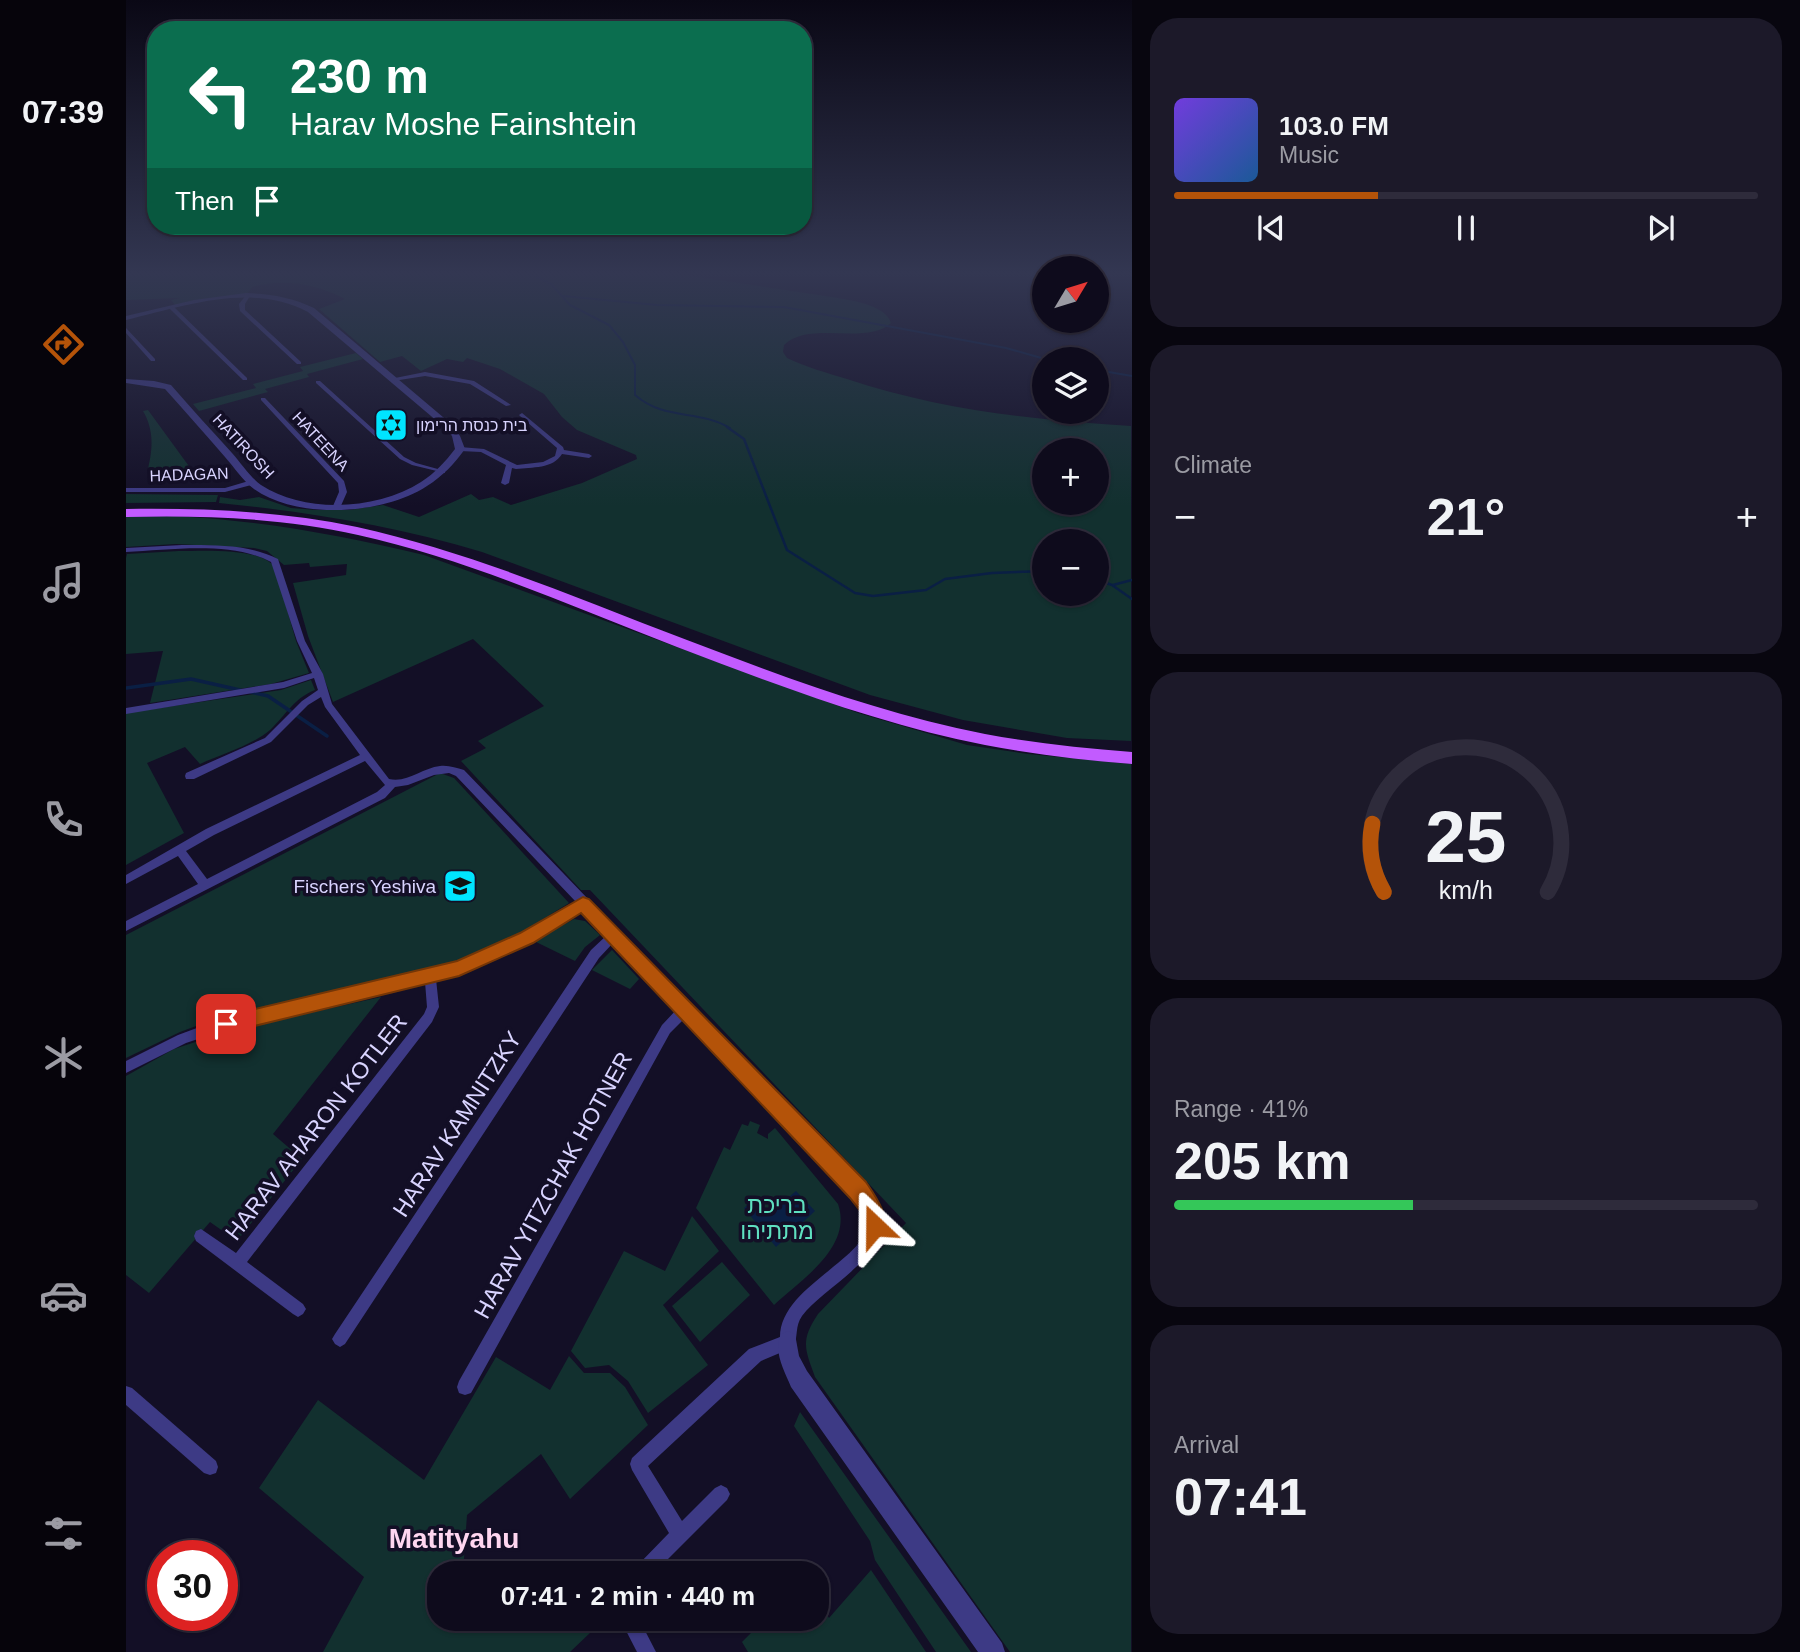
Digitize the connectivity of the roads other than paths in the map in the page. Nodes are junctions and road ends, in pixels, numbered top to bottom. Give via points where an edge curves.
1 (145, 351) edge
2 (216, 351) edge
3 (286, 351) edge
4 (359, 351) edge
5 (153, 360) dead end
6 (299, 363) dead end
7 (245, 379) dead end
8 (393, 379) junction
9 (126, 381) edge
10 (318, 382) dead end
11 (263, 400) dead end
12 (508, 405) dead end
13 (522, 415) dead end
14 (460, 449) junction
15 (561, 452) junction
16 (589, 456) dead end
17 (509, 465) junction
18 (443, 472) junction
19 (252, 482) junction
20 (505, 483) dead end
21 (126, 490) edge
22 (337, 506) junction
23 (126, 511) edge
24 (126, 550) edge
25 (318, 674) junction
26 (323, 691) junction
27 (126, 711) edge
28 (1132, 751) edge
29 (366, 756) junction
30 (1132, 758) edge
31 (190, 776) dead end
32 (392, 784) junction
33 (180, 849) junction
34 (126, 880) edge
35 (205, 885) junction
36 (583, 904) junction
37 (126, 926) edge
38 (614, 935) junction
39 (430, 976) junction
40 (685, 1010) junction
41 (126, 1067) edge
42 (201, 1236) dead end
43 (237, 1263) junction
44 (298, 1309) dead end
45 (340, 1339) dead end
46 (788, 1341) junction
47 (465, 1387) dead end
48 (126, 1394) edge
49 (210, 1467) dead end
50 (721, 1494) dead end
51 (680, 1535) junction
52 (654, 1561) edge
53 (635, 1631) edge
54 (646, 1652) edge
55 (993, 1652) edge

1 - 5 street
2 - 7 street
3 - 6 street
4 - 8 street
8 - 12 street via 425,374 472,383
8 - 14 street via 452,430
9 - 19 street, HATIROSH via 155,383 176,393
10 - 18 street via 402,458
11 - 22 street, HATEENA via 341,483 343,492
13 - 15 street via 557,443
14 - 17 street via 482,450
14 - 18 street, HATIROSH
15 - 16 street
15 - 17 street via 545,464
17 - 20 street
18 - 22 street, HATIROSH via 396,497
19 - 21 street, HADAGAN via 228,489
19 - 22 street, HATIROSH via 282,500
23 - 28 main road via 257,511 372,530 484,564 907,714 1016,739
23 - 30 main road via 254,514 369,534 480,567 905,720 1016,745
24 - 25 street via 214,548 270,556 279,567 301,641
25 - 26 street
25 - 27 street via 270,688
26 - 29 street via 334,715
26 - 31 street via 268,740
29 - 32 street
29 - 33 street
32 - 35 street via 381,795
32 - 36 street via 444,768 460,773
33 - 34 street
33 - 35 street
35 - 37 street
36 - 38 street
36 - 39 street via 507,947
38 - 40 street
38 - 45 street, HARAV KAMNITZKY via 595,954
39 - 41 street via 213,1028
39 - 43 street, HARAV AHARON KOTLER via 433,1007 428,1018
40 - 46 street via 864,1198 875,1216 875,1226 862,1248 803,1304 789,1325
40 - 47 street, HARAV YITZCHAK HOTNER via 666,1029
42 - 43 street
43 - 44 street
46 - 51 street via 755,1355 638,1464
46 - 55 street via 799,1379
48 - 49 street
50 - 51 street
51 - 52 street
53 - 54 street

